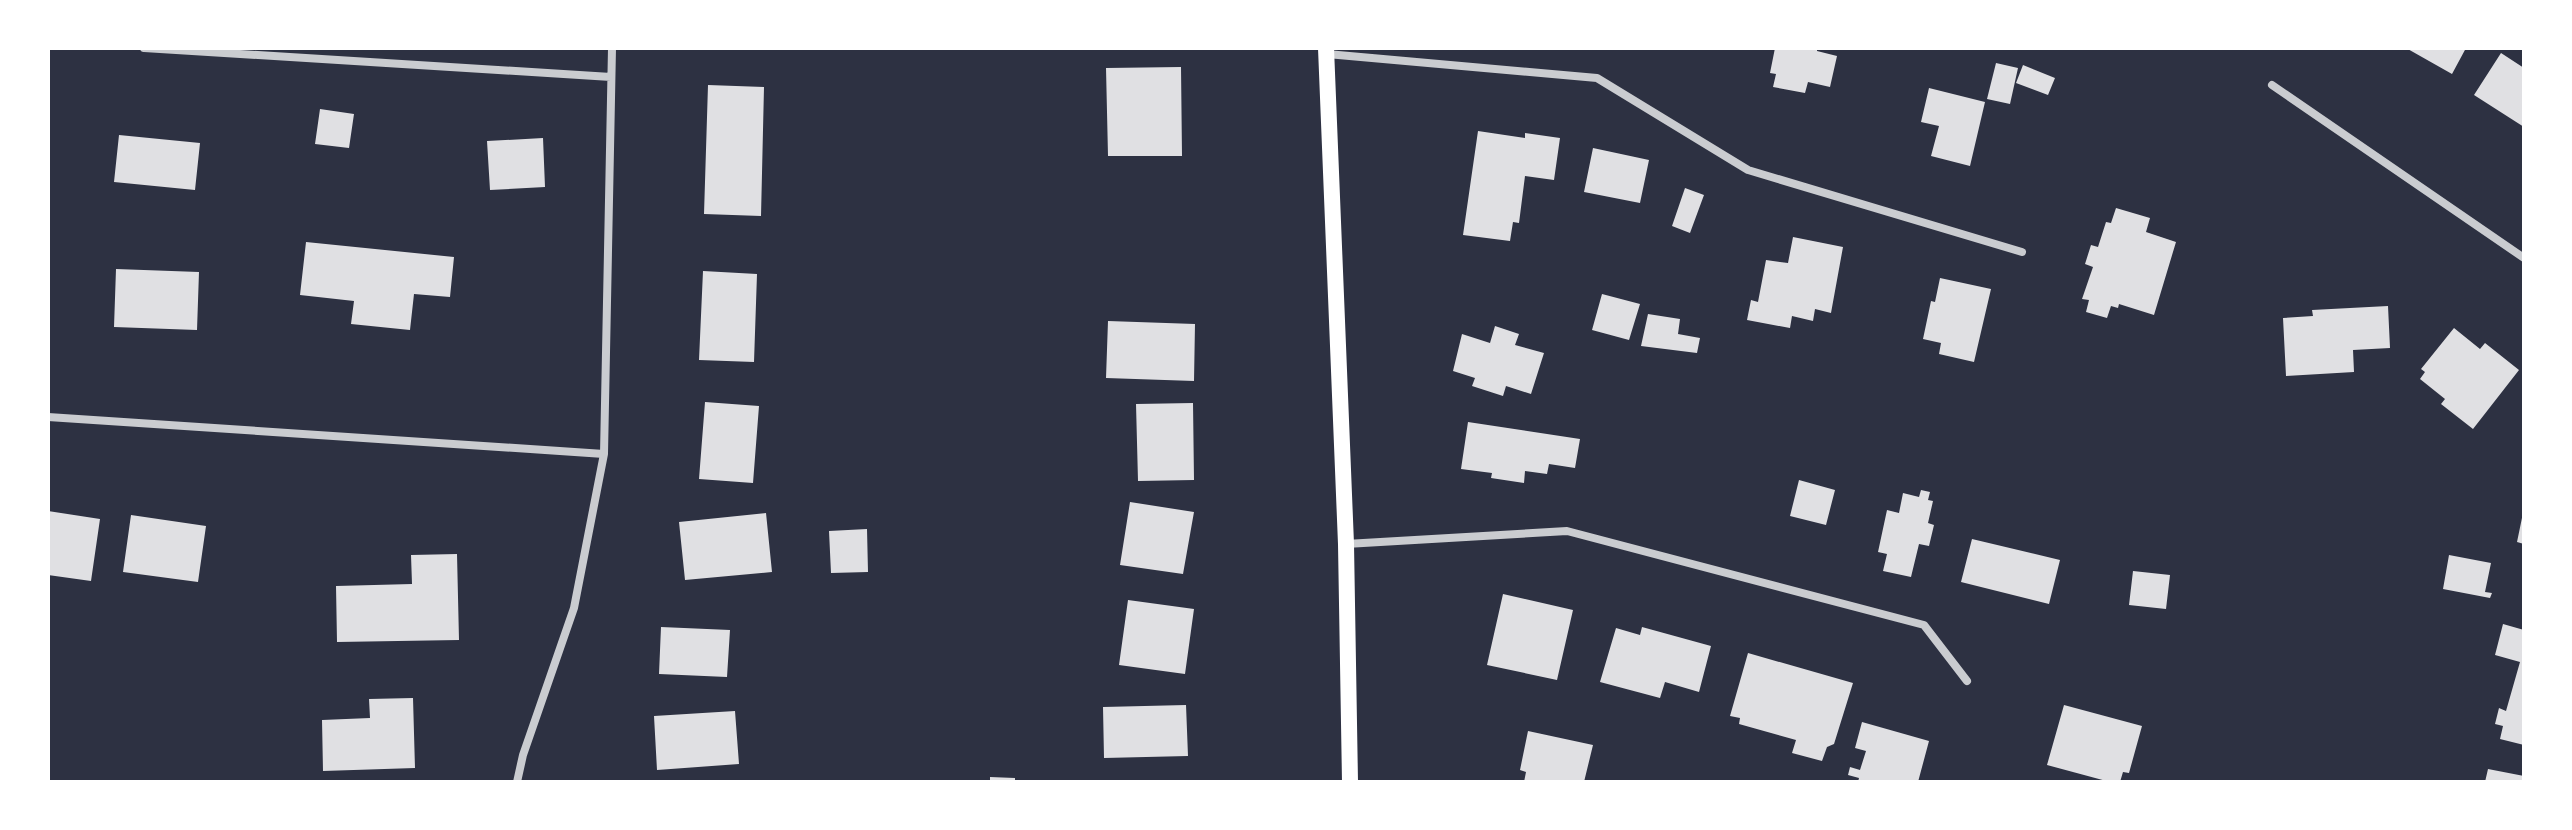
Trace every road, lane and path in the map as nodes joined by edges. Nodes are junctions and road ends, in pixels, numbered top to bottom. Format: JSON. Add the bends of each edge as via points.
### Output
{"nodes":[{"id":1,"x":144,"y":48,"type":"edge"},
{"id":2,"x":612,"y":48,"type":"edge"},
{"id":3,"x":1326,"y":51,"type":"edge"},
{"id":4,"x":611,"y":77,"type":"junction"},
{"id":5,"x":2272,"y":85,"type":"dead end"},
{"id":6,"x":2022,"y":252,"type":"dead end"},
{"id":7,"x":2524,"y":258,"type":"edge"},
{"id":8,"x":48,"y":417,"type":"edge"},
{"id":9,"x":604,"y":454,"type":"junction"},
{"id":10,"x":1346,"y":544,"type":"junction"},
{"id":11,"x":1967,"y":681,"type":"dead end"},
{"id":12,"x":517,"y":782,"type":"edge"},
{"id":13,"x":1350,"y":782,"type":"edge"}],
"edges":[{"from":1,"to":4,"type":"street"},
{"from":2,"to":4,"type":"street"},
{"from":3,"to":6,"type":"street","via":[[1597,78],[1748,170]]},
{"from":3,"to":10,"type":"main road"},
{"from":4,"to":9,"type":"street"},
{"from":5,"to":7,"type":"street"},
{"from":8,"to":9,"type":"street"},
{"from":9,"to":12,"type":"street","via":[[574,608]]},
{"from":10,"to":11,"type":"street","via":[[1567,531],[1924,625]]},
{"from":10,"to":13,"type":"main road"}]}
